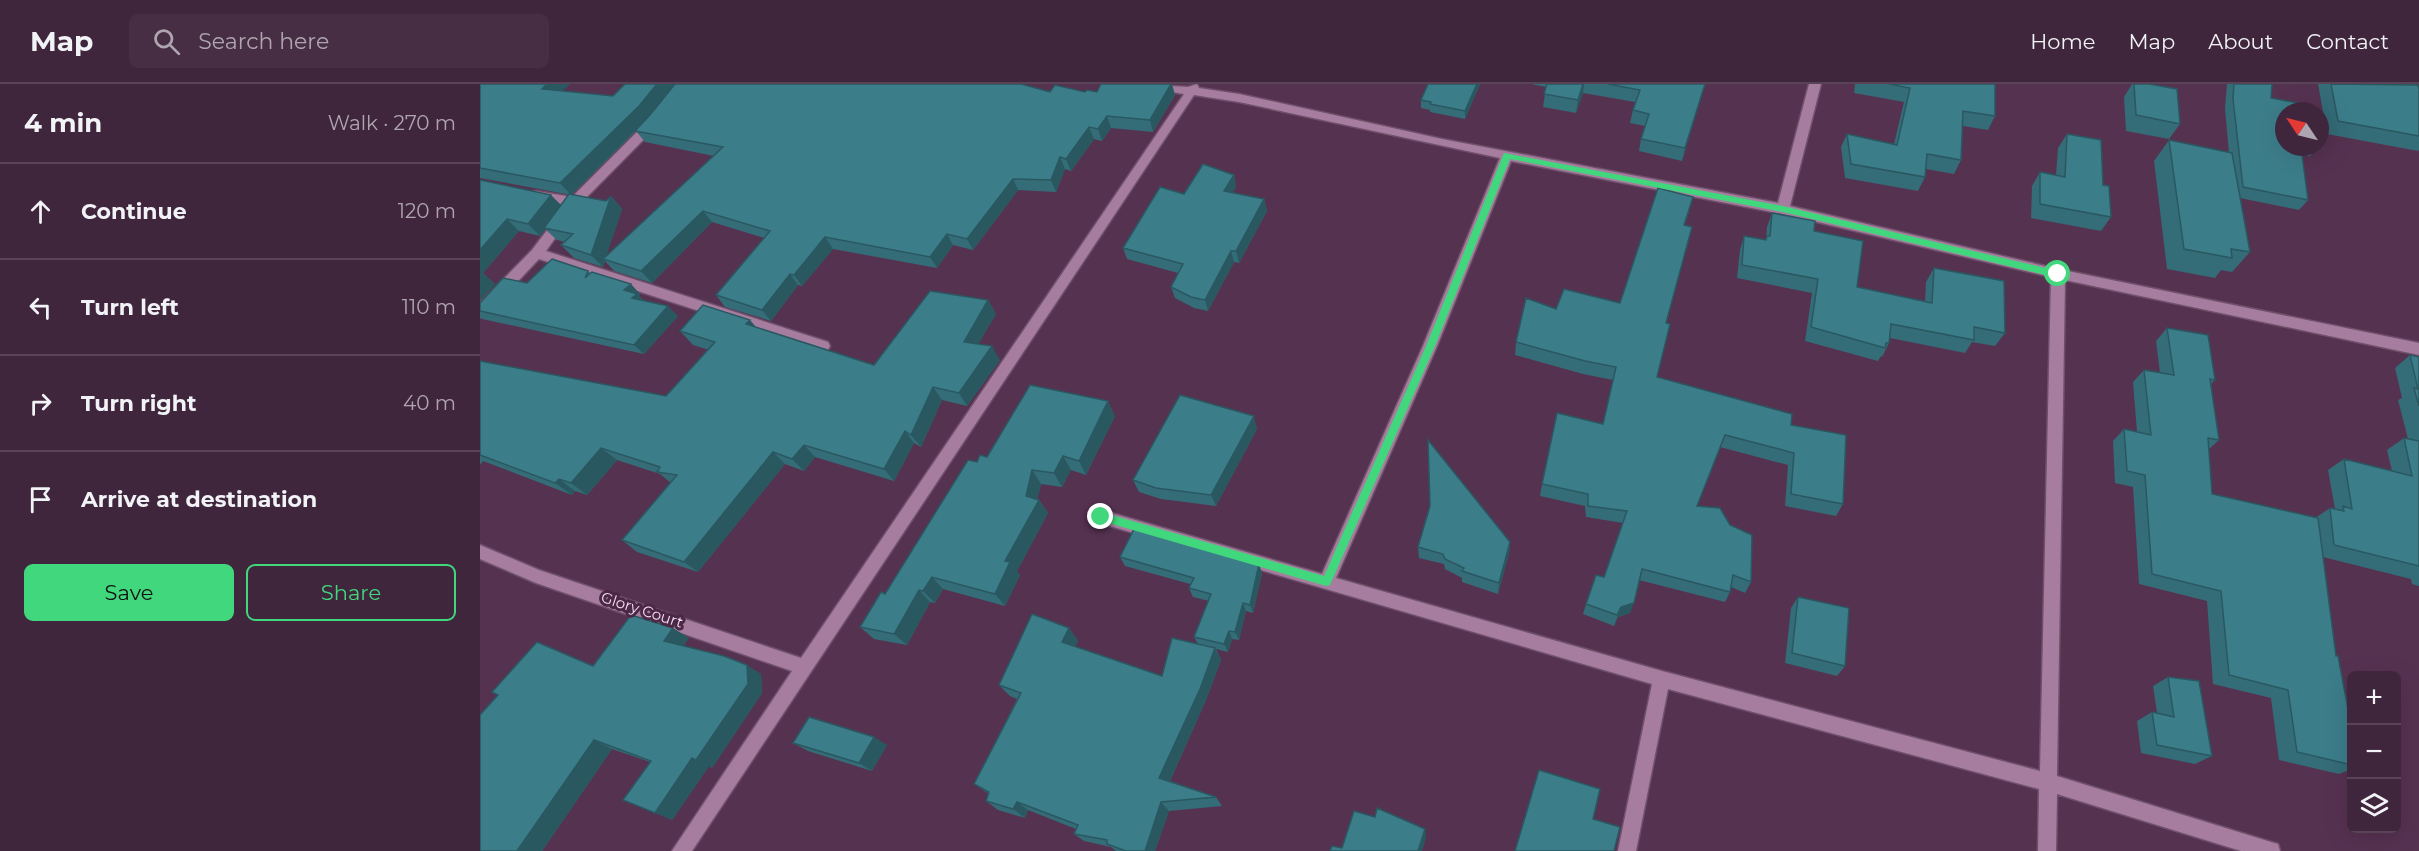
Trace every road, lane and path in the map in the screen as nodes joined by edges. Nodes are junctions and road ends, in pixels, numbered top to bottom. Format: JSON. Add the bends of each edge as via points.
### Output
{"nodes":[{"id":1,"x":1145,"y":84,"type":"edge"},
{"id":2,"x":1815,"y":84,"type":"edge"},
{"id":3,"x":1193,"y":88,"type":"edge"},
{"id":4,"x":660,"y":115,"type":"edge"},
{"id":5,"x":1507,"y":155,"type":"junction"},
{"id":6,"x":522,"y":192,"type":"edge"},
{"id":7,"x":575,"y":202,"type":"junction"},
{"id":8,"x":1783,"y":209,"type":"junction"},
{"id":9,"x":537,"y":253,"type":"junction"},
{"id":10,"x":2058,"y":274,"type":"junction"},
{"id":11,"x":480,"y":312,"type":"edge"},
{"id":12,"x":823,"y":346,"type":"edge"},
{"id":13,"x":2419,"y":349,"type":"edge"},
{"id":14,"x":1101,"y":517,"type":"dead end"},
{"id":15,"x":480,"y":552,"type":"edge"},
{"id":16,"x":1326,"y":582,"type":"junction"},
{"id":17,"x":805,"y":667,"type":"junction"},
{"id":18,"x":1662,"y":679,"type":"junction"},
{"id":19,"x":2050,"y":783,"type":"junction"},
{"id":20,"x":681,"y":851,"type":"edge"},
{"id":21,"x":1627,"y":851,"type":"edge"},
{"id":22,"x":2047,"y":851,"type":"edge"},
{"id":23,"x":2271,"y":851,"type":"edge"}],
"edges":[{"from":1,"to":3,"type":"street"},
{"from":2,"to":8,"type":"street"},
{"from":3,"to":5,"type":"street"},
{"from":3,"to":17,"type":"street"},
{"from":4,"to":7,"type":"street"},
{"from":5,"to":8,"type":"street"},
{"from":5,"to":16,"type":"street","via":[[1430,346]]},
{"from":6,"to":7,"type":"street"},
{"from":7,"to":9,"type":"street"},
{"from":8,"to":10,"type":"street"},
{"from":9,"to":11,"type":"street"},
{"from":9,"to":12,"type":"street"},
{"from":10,"to":13,"type":"street"},
{"from":10,"to":19,"type":"street"},
{"from":14,"to":16,"type":"street"},
{"from":15,"to":17,"type":"street","name":"Glory Court","via":[[536,576]]},
{"from":16,"to":18,"type":"street"},
{"from":17,"to":20,"type":"street"},
{"from":18,"to":19,"type":"street"},
{"from":18,"to":21,"type":"street"},
{"from":19,"to":22,"type":"street"},
{"from":19,"to":23,"type":"street"}]}
